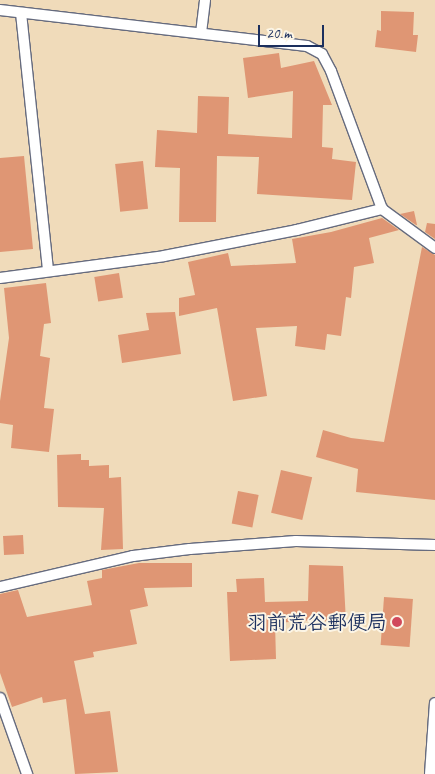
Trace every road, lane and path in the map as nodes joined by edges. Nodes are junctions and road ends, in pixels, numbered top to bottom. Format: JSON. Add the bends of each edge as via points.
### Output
{"nodes":[{"id":1,"x":205,"y":0,"type":"edge"},
{"id":2,"x":0,"y":10,"type":"edge"},
{"id":3,"x":21,"y":13,"type":"junction"},
{"id":4,"x":201,"y":33,"type":"junction"},
{"id":5,"x":382,"y":209,"type":"junction"},
{"id":6,"x":435,"y":248,"type":"edge"},
{"id":7,"x":48,"y":272,"type":"junction"},
{"id":8,"x":0,"y":278,"type":"edge"},
{"id":9,"x":435,"y":544,"type":"edge"},
{"id":10,"x":0,"y":587,"type":"edge"},
{"id":11,"x":0,"y":698,"type":"edge"},
{"id":12,"x":435,"y":703,"type":"edge"},
{"id":13,"x":27,"y":774,"type":"edge"},
{"id":14,"x":430,"y":774,"type":"edge"}],
"edges":[{"from":1,"to":4,"type":"lane"},
{"from":2,"to":3,"type":"lane"},
{"from":3,"to":4,"type":"lane"},
{"from":3,"to":7,"type":"lane"},
{"from":4,"to":5,"type":"lane","via":[[307,46],[322,54]]},
{"from":5,"to":6,"type":"lane"},
{"from":5,"to":7,"type":"lane","via":[[297,230],[164,256]]},
{"from":7,"to":8,"type":"lane"},
{"from":9,"to":10,"type":"lane","via":[[296,541],[190,549],[133,556]]},
{"from":11,"to":13,"type":"lane"},
{"from":12,"to":14,"type":"lane"}]}
